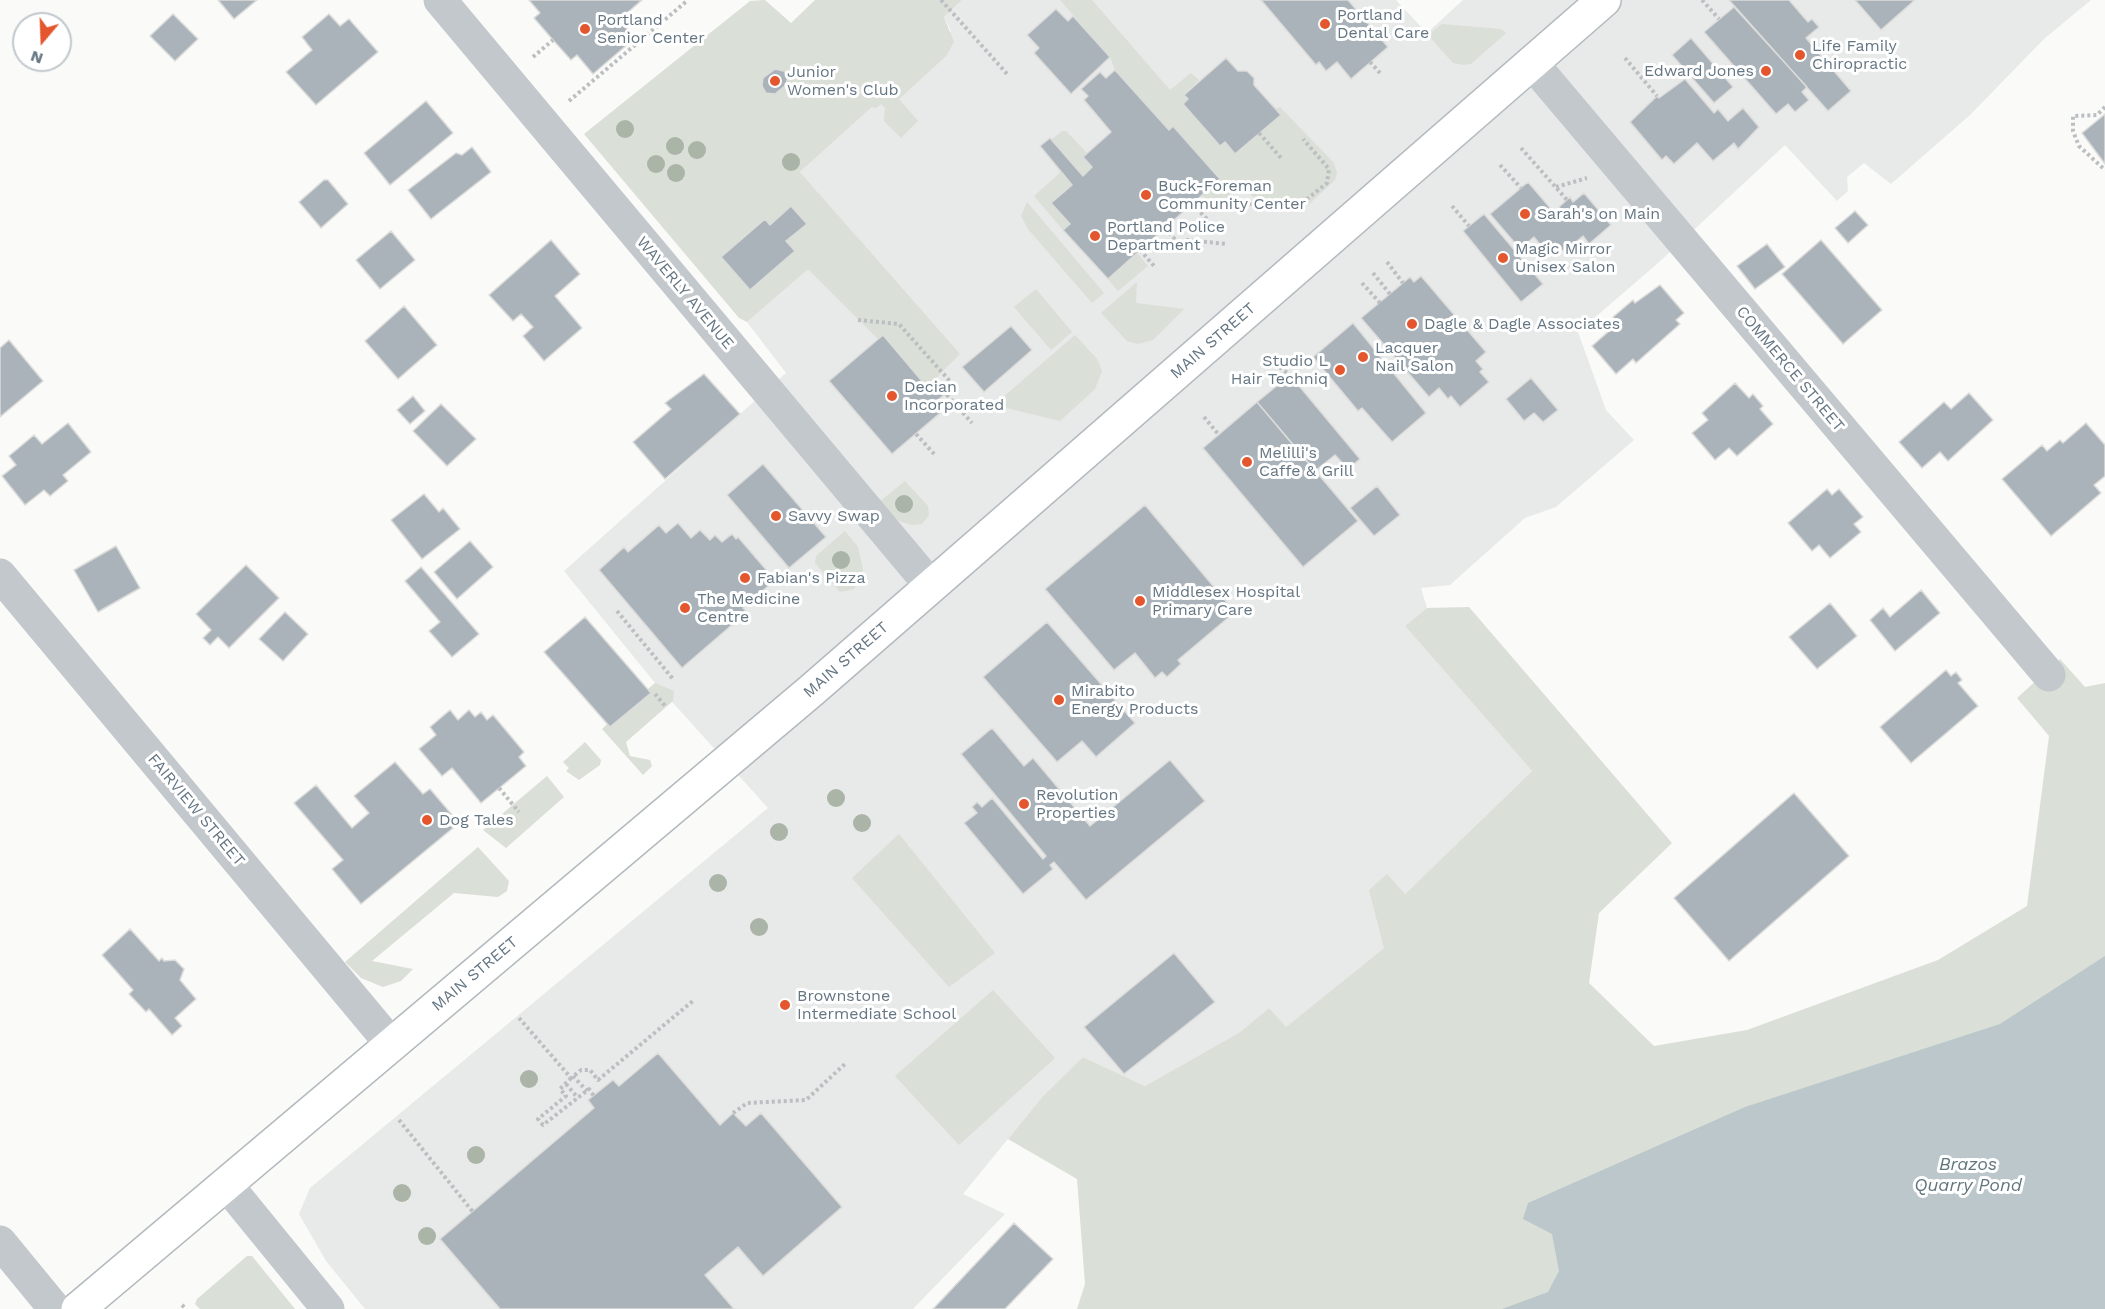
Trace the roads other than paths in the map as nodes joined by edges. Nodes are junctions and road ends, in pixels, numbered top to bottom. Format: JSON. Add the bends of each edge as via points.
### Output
{"nodes":[{"id":1,"x":440,"y":0,"type":"edge"},
{"id":2,"x":1604,"y":0,"type":"edge"},
{"id":3,"x":1532,"y":63,"type":"junction"},
{"id":4,"x":0,"y":575,"type":"edge"},
{"id":5,"x":931,"y":586,"type":"junction"},
{"id":6,"x":2049,"y":675,"type":"dead end"},
{"id":7,"x":392,"y":1044,"type":"junction"},
{"id":8,"x":226,"y":1184,"type":"junction"},
{"id":9,"x":0,"y":1242,"type":"edge"},
{"id":10,"x":55,"y":1309,"type":"edge"},
{"id":11,"x":78,"y":1309,"type":"edge"},
{"id":12,"x":328,"y":1309,"type":"edge"}],
"edges":[{"from":1,"to":5,"type":"street","name":"WAVERLY AVENUE"},
{"from":2,"to":3,"type":"main road","name":"MAIN STREET"},
{"from":3,"to":5,"type":"main road","name":"MAIN STREET"},
{"from":3,"to":6,"type":"street","name":"COMMERCE STREET"},
{"from":4,"to":7,"type":"street","name":"FAIRVIEW STREET"},
{"from":5,"to":7,"type":"main road","name":"MAIN STREET"},
{"from":7,"to":8,"type":"main road","name":"MAIN STREET"},
{"from":8,"to":11,"type":"main road","name":"MAIN STREET"},
{"from":8,"to":12,"type":"street"},
{"from":9,"to":10,"type":"street"}]}
